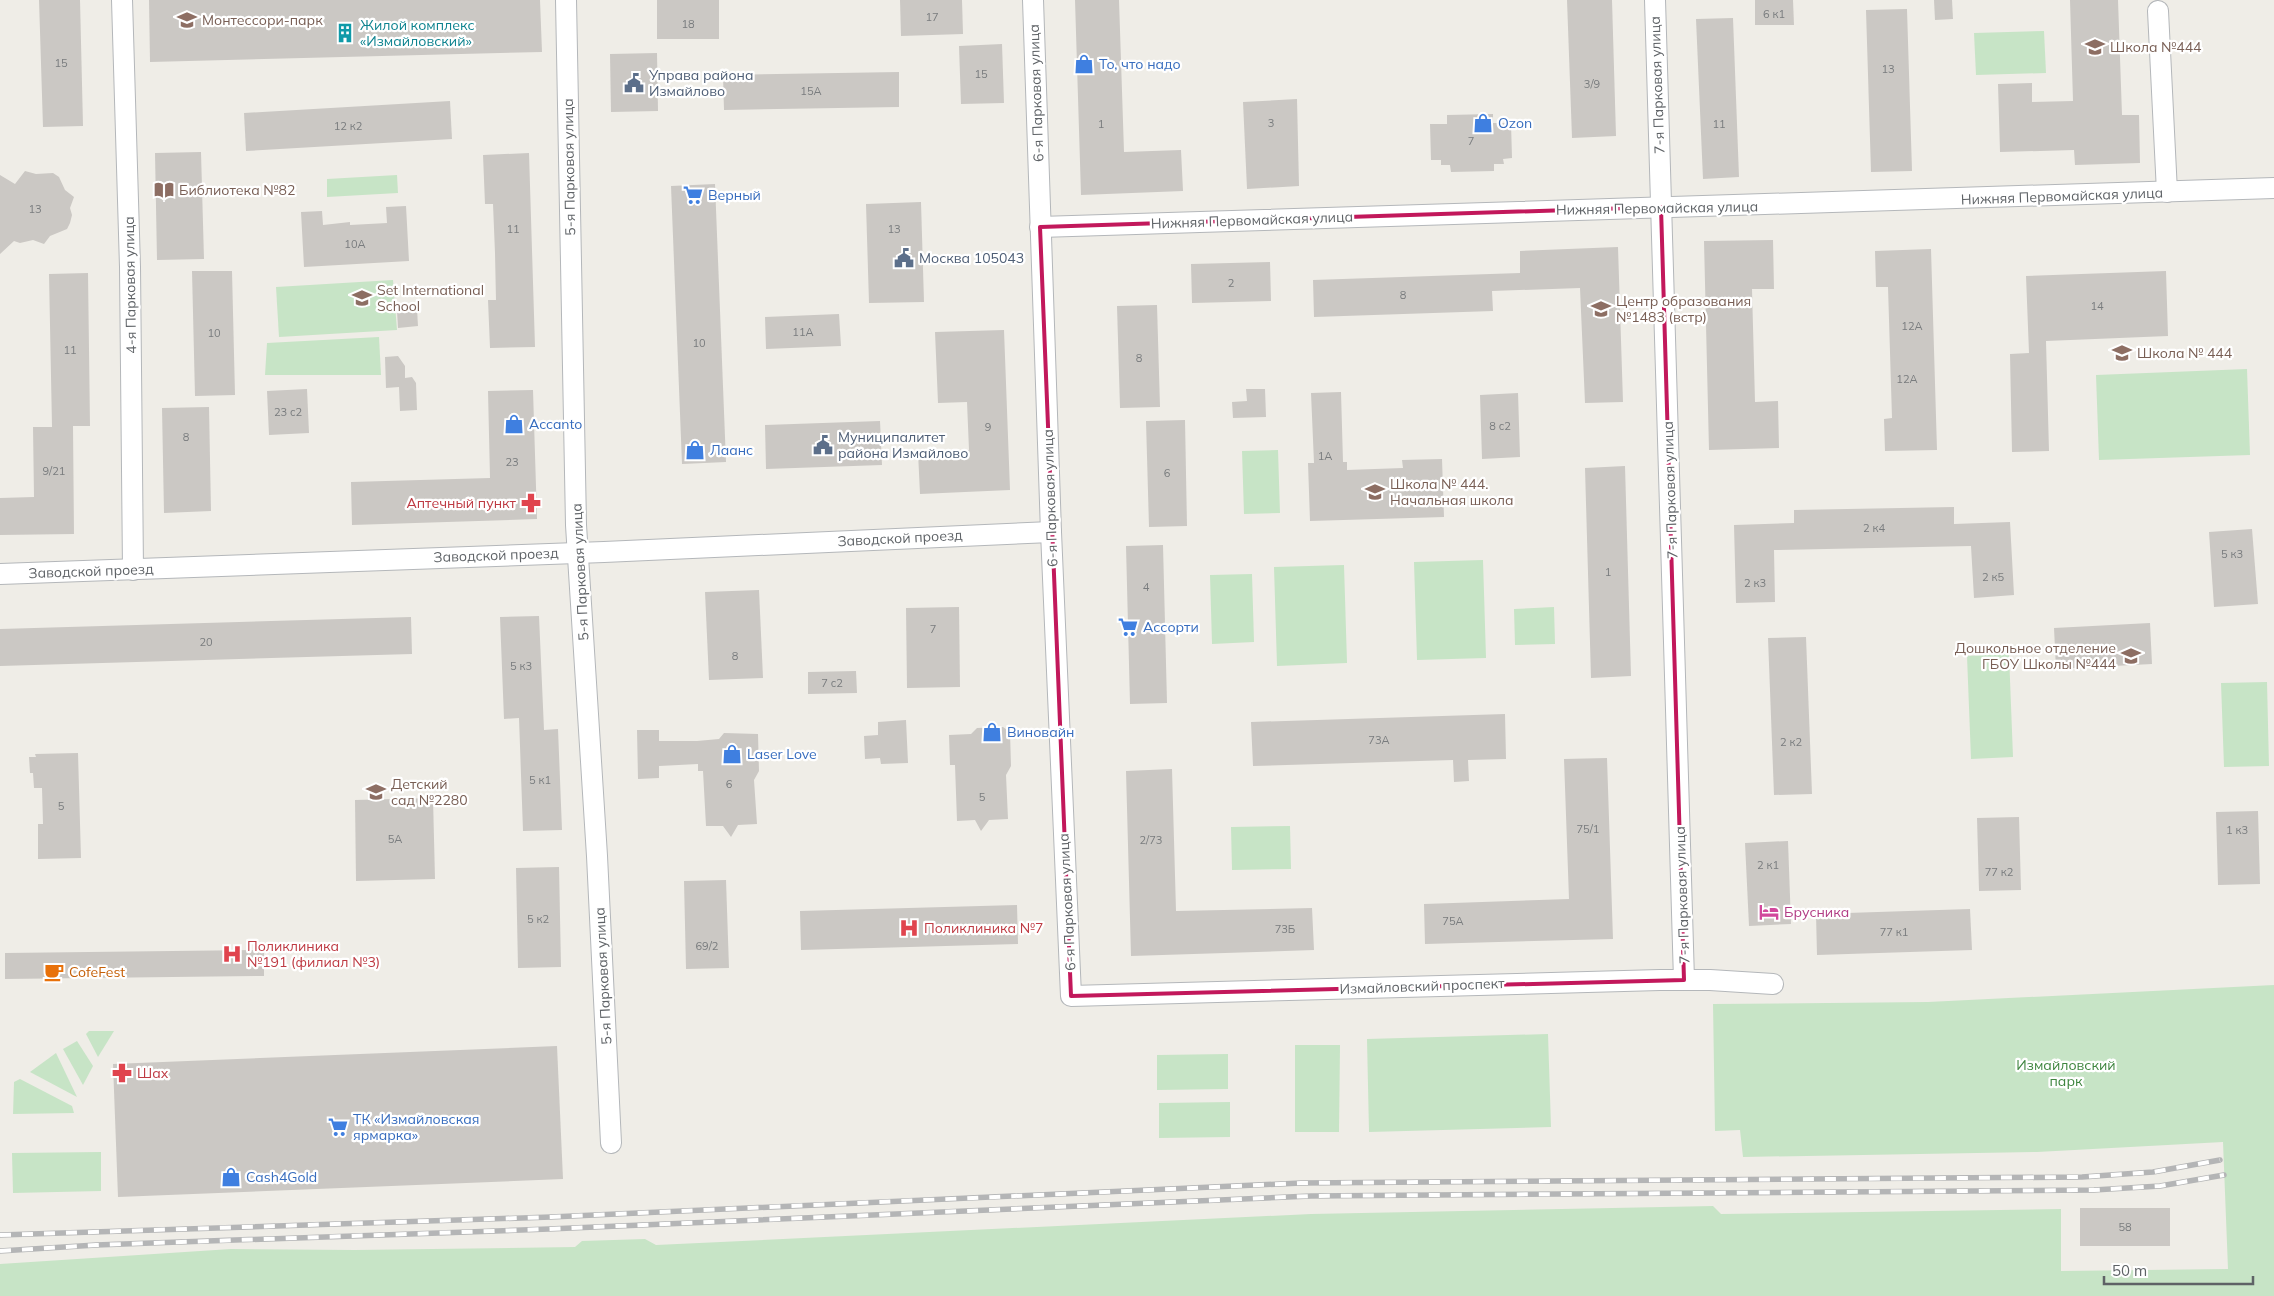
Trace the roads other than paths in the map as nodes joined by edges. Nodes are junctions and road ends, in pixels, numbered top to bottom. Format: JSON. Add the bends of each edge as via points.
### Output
{"nodes":[{"id":1,"x":122,"y":0,"type":"edge"},
{"id":2,"x":566,"y":0,"type":"edge"},
{"id":3,"x":1033,"y":0,"type":"edge"},
{"id":4,"x":1655,"y":0,"type":"edge"},
{"id":5,"x":2158,"y":11,"type":"dead end"},
{"id":6,"x":2274,"y":188,"type":"edge"},
{"id":7,"x":2167,"y":192,"type":"junction"},
{"id":8,"x":1661,"y":207,"type":"junction"},
{"id":9,"x":1040,"y":227,"type":"junction"},
{"id":10,"x":1051,"y":532,"type":"junction"},
{"id":11,"x":578,"y":552,"type":"junction"},
{"id":12,"x":133,"y":570,"type":"junction"},
{"id":13,"x":0,"y":574,"type":"edge"},
{"id":14,"x":1684,"y":980,"type":"junction"},
{"id":15,"x":1773,"y":984,"type":"dead end"},
{"id":16,"x":1072,"y":996,"type":"joint"},
{"id":17,"x":611,"y":1143,"type":"dead end"}],
"edges":[{"from":1,"to":12,"type":"street","name":"4-я Парковая улица","via":[[130,257]]},
{"from":2,"to":11,"type":"street","name":"5-я Парковая улица"},
{"from":3,"to":9,"type":"street","name":"6-я Парковая улица"},
{"from":4,"to":8,"type":"street","name":"7-я Парковая улица"},
{"from":5,"to":7,"type":"street"},
{"from":6,"to":7,"type":"street","name":"Нижняя Первомайская улица"},
{"from":7,"to":8,"type":"street","name":"Нижняя Первомайская улица"},
{"from":8,"to":9,"type":"street","name":"Нижняя Первомайская улица"},
{"from":8,"to":14,"type":"street","name":"7-я Парковая улица"},
{"from":9,"to":10,"type":"street","name":"6-я Парковая улица"},
{"from":10,"to":11,"type":"street","name":"Заводской проезд"},
{"from":10,"to":16,"type":"street","name":"6-я Парковая улица"},
{"from":11,"to":12,"type":"street","name":"Заводской проезд"},
{"from":11,"to":17,"type":"street","name":"5-я Парковая улица"},
{"from":12,"to":13,"type":"street","name":"Заводской проезд"},
{"from":14,"to":15,"type":"street","name":"Измайловский проспект"},
{"from":14,"to":16,"type":"street","name":"Измайловский проспект"}]}
